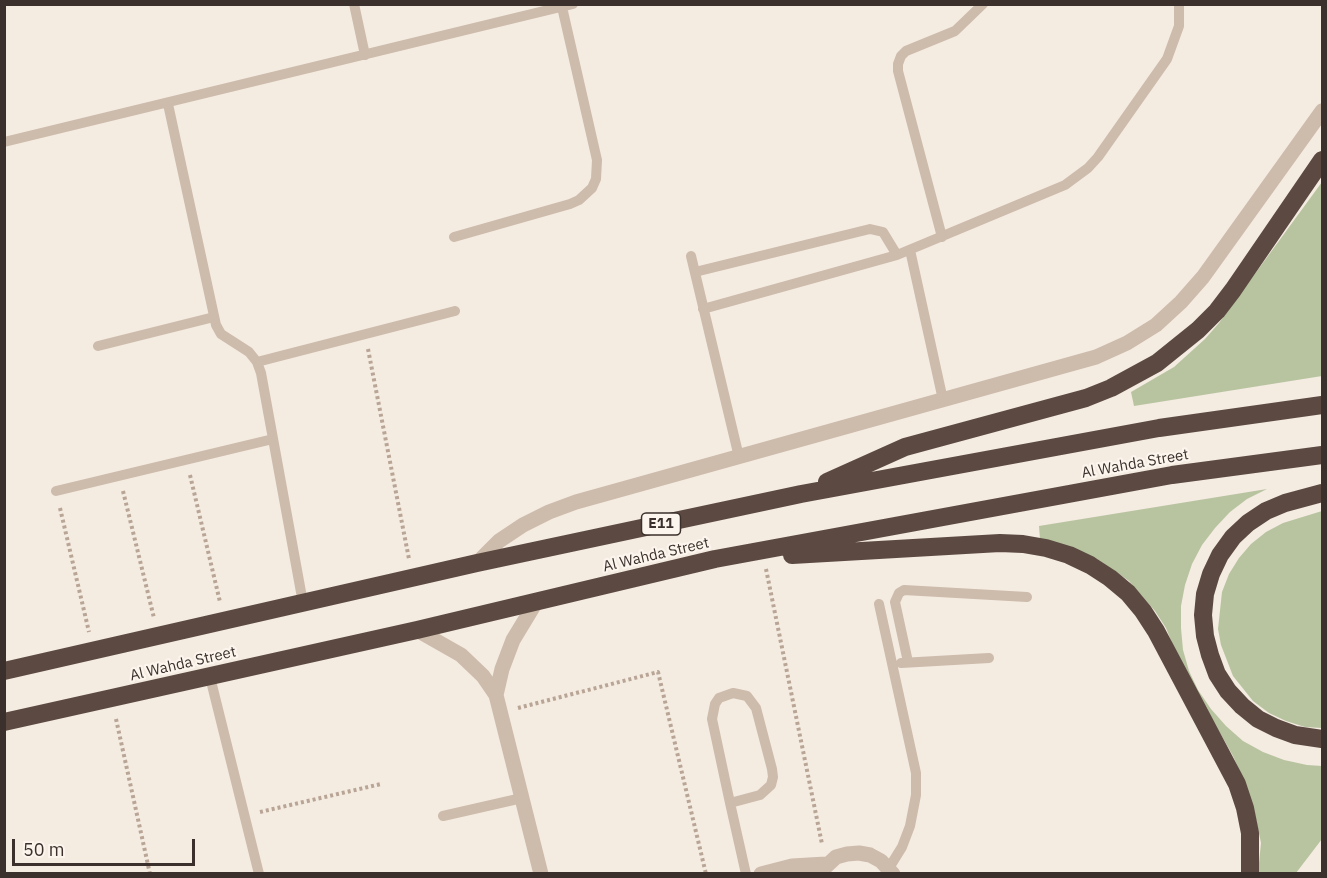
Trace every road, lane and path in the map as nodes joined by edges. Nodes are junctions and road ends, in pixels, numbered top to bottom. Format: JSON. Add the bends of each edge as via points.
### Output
{"nodes":[{"id":1,"x":354,"y":4,"type":"edge"},
{"id":2,"x":983,"y":4,"type":"edge"},
{"id":3,"x":1179,"y":4,"type":"edge"},
{"id":4,"x":567,"y":6,"type":"edge"},
{"id":5,"x":365,"y":55,"type":"junction"},
{"id":6,"x":168,"y":104,"type":"junction"},
{"id":7,"x":1323,"y":111,"type":"edge"},
{"id":8,"x":4,"y":142,"type":"edge"},
{"id":9,"x":1323,"y":160,"type":"edge"},
{"id":10,"x":454,"y":237,"type":"dead end"},
{"id":11,"x":942,"y":237,"type":"junction"},
{"id":12,"x":910,"y":250,"type":"junction"},
{"id":13,"x":897,"y":255,"type":"junction"},
{"id":14,"x":691,"y":256,"type":"dead end"},
{"id":15,"x":695,"y":272,"type":"junction"},
{"id":16,"x":704,"y":309,"type":"junction"},
{"id":17,"x":455,"y":311,"type":"dead end"},
{"id":18,"x":214,"y":317,"type":"junction"},
{"id":19,"x":365,"y":333,"type":"junction"},
{"id":20,"x":98,"y":346,"type":"dead end"},
{"id":21,"x":257,"y":362,"type":"junction"},
{"id":22,"x":943,"y":400,"type":"junction"},
{"id":23,"x":1323,"y":405,"type":"edge"},
{"id":24,"x":273,"y":439,"type":"junction"},
{"id":25,"x":1323,"y":455,"type":"edge"},
{"id":26,"x":739,"y":457,"type":"junction"},
{"id":27,"x":187,"y":460,"type":"junction"},
{"id":28,"x":119,"y":476,"type":"junction"},
{"id":29,"x":57,"y":491,"type":"joint"},
{"id":30,"x":1323,"y":493,"type":"edge"},
{"id":31,"x":801,"y":494,"type":"junction"},
{"id":32,"x":764,"y":556,"type":"junction"},
{"id":33,"x":715,"y":559,"type":"junction"},
{"id":34,"x":477,"y":563,"type":"junction"},
{"id":35,"x":412,"y":578,"type":"junction"},
{"id":36,"x":1027,"y":597,"type":"dead end"},
{"id":37,"x":536,"y":602,"type":"junction"},
{"id":38,"x":303,"y":603,"type":"junction"},
{"id":39,"x":879,"y":604,"type":"dead end"},
{"id":40,"x":225,"y":621,"type":"junction"},
{"id":41,"x":417,"y":630,"type":"junction"},
{"id":42,"x":158,"y":636,"type":"junction"},
{"id":43,"x":93,"y":651,"type":"junction"},
{"id":44,"x":989,"y":658,"type":"dead end"},
{"id":45,"x":892,"y":663,"type":"junction"},
{"id":46,"x":908,"y":663,"type":"junction"},
{"id":47,"x":4,"y":671,"type":"edge"},
{"id":48,"x":210,"y":676,"type":"junction"},
{"id":49,"x":496,"y":695,"type":"junction"},
{"id":50,"x":111,"y":699,"type":"junction"},
{"id":51,"x":500,"y":712,"type":"junction"},
{"id":52,"x":4,"y":722,"type":"edge"},
{"id":53,"x":1323,"y":739,"type":"edge"},
{"id":54,"x":381,"y":784,"type":"dead end"},
{"id":55,"x":522,"y":798,"type":"junction"},
{"id":56,"x":730,"y":803,"type":"junction"},
{"id":57,"x":244,"y":815,"type":"junction"},
{"id":58,"x":443,"y":816,"type":"dead end"},
{"id":59,"x":822,"y":869,"type":"edge"},
{"id":60,"x":891,"y":871,"type":"edge"},
{"id":61,"x":150,"y":873,"type":"edge"},
{"id":62,"x":259,"y":873,"type":"edge"},
{"id":63,"x":541,"y":873,"type":"edge"},
{"id":64,"x":706,"y":873,"type":"edge"},
{"id":65,"x":746,"y":873,"type":"edge"},
{"id":66,"x":761,"y":873,"type":"edge"},
{"id":67,"x":1250,"y":873,"type":"edge"}],
"edges":[{"from":1,"to":5,"type":"lane"},
{"from":2,"to":11,"type":"lane","via":[[956,31],[906,51],[898,64]]},
{"from":3,"to":11,"type":"lane","via":[[1179,27],[1167,59],[1088,168],[1065,185]]},
{"from":4,"to":5,"type":"lane"},
{"from":4,"to":10,"type":"lane","via":[[597,160],[592,188],[570,204]]},
{"from":5,"to":6,"type":"lane"},
{"from":6,"to":8,"type":"lane"},
{"from":6,"to":18,"type":"lane"},
{"from":7,"to":22,"type":"street","via":[[1203,277],[1156,325],[1096,357]]},
{"from":9,"to":31,"type":"highway","via":[[1216,311],[1157,363],[1086,398],[905,447]]},
{"from":11,"to":12,"type":"lane"},
{"from":12,"to":13,"type":"lane"},
{"from":12,"to":22,"type":"lane"},
{"from":13,"to":15,"type":"lane","via":[[883,232],[870,229]]},
{"from":13,"to":16,"type":"lane"},
{"from":14,"to":15,"type":"lane"},
{"from":15,"to":16,"type":"lane"},
{"from":16,"to":26,"type":"lane"},
{"from":17,"to":19,"type":"lane"},
{"from":18,"to":20,"type":"lane"},
{"from":18,"to":21,"type":"lane","via":[[221,334]]},
{"from":19,"to":21,"type":"lane"},
{"from":19,"to":35,"type":"path"},
{"from":21,"to":24,"type":"lane"},
{"from":22,"to":26,"type":"street"},
{"from":23,"to":31,"type":"highway","name":"Al Wahda Street","number":"E11","via":[[1159,428]]},
{"from":24,"to":27,"type":"lane"},
{"from":24,"to":38,"type":"lane"},
{"from":25,"to":33,"type":"highway","name":"Al Wahda Street","via":[[1172,475]]},
{"from":26,"to":34,"type":"street","via":[[549,512],[499,541]]},
{"from":27,"to":28,"type":"lane"},
{"from":27,"to":40,"type":"path"},
{"from":28,"to":29,"type":"lane"},
{"from":28,"to":42,"type":"path"},
{"from":29,"to":43,"type":"path"},
{"from":30,"to":53,"type":"highway","via":[[1266,511],[1233,537],[1211,574],[1203,615],[1207,645],[1217,674],[1242,706],[1275,728]]},
{"from":31,"to":34,"type":"highway","name":"Al Wahda Street","number":"E11"},
{"from":32,"to":33,"type":"highway"},
{"from":32,"to":59,"type":"path"},
{"from":32,"to":67,"type":"highway","via":[[1023,544],[1069,555],[1110,578],[1136,602],[1156,631],[1237,784],[1250,833]]},
{"from":33,"to":37,"type":"highway","name":"Al Wahda Street"},
{"from":34,"to":35,"type":"highway","name":"Al Wahda Street","number":"E11"},
{"from":35,"to":38,"type":"highway","name":"Al Wahda Street","number":"E11"},
{"from":36,"to":46,"type":"lane","via":[[904,590],[895,602]]},
{"from":37,"to":41,"type":"highway","name":"Al Wahda Street"},
{"from":37,"to":49,"type":"street","via":[[513,640]]},
{"from":38,"to":40,"type":"highway","name":"Al Wahda Street","number":"E11"},
{"from":39,"to":45,"type":"lane"},
{"from":40,"to":42,"type":"highway","name":"Al Wahda Street","number":"E11"},
{"from":41,"to":48,"type":"highway","name":"Al Wahda Street"},
{"from":41,"to":49,"type":"street","via":[[467,660]]},
{"from":42,"to":43,"type":"highway","name":"Al Wahda Street","number":"E11"},
{"from":43,"to":47,"type":"highway","name":"Al Wahda Street","number":"E11"},
{"from":44,"to":46,"type":"lane"},
{"from":45,"to":46,"type":"lane"},
{"from":45,"to":60,"type":"lane","via":[[916,773],[916,795],[910,826]]},
{"from":48,"to":50,"type":"highway","name":"Al Wahda Street"},
{"from":48,"to":57,"type":"lane"},
{"from":49,"to":51,"type":"street"},
{"from":50,"to":52,"type":"highway","name":"Al Wahda Street"},
{"from":50,"to":61,"type":"path"},
{"from":51,"to":55,"type":"street"},
{"from":51,"to":64,"type":"path","via":[[658,672]]},
{"from":54,"to":57,"type":"path"},
{"from":55,"to":58,"type":"lane"},
{"from":55,"to":63,"type":"street"},
{"from":56,"to":56,"type":"lane","via":[[760,795],[771,785],[773,777],[756,708],[747,696],[733,693],[719,698],[712,712]]},
{"from":56,"to":65,"type":"lane"},
{"from":57,"to":62,"type":"lane"},
{"from":59,"to":60,"type":"street","via":[[836,857],[859,853],[870,855]]},
{"from":59,"to":66,"type":"street","via":[[792,866]]}]}
